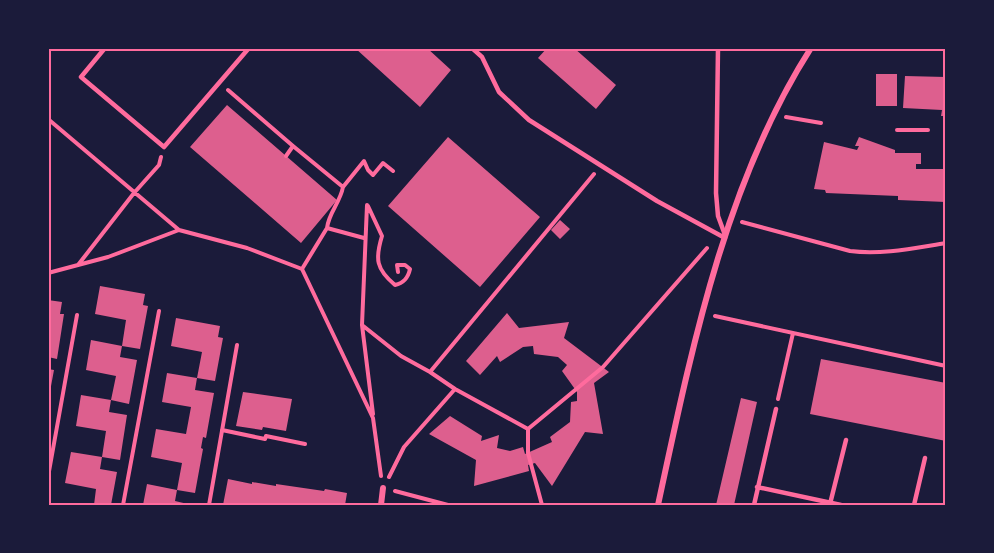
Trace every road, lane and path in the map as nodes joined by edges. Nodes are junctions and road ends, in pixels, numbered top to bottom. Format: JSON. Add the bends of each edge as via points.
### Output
{"nodes":[{"id":1,"x":105,"y":48,"type":"edge"},
{"id":2,"x":249,"y":48,"type":"edge"},
{"id":3,"x":472,"y":48,"type":"edge"},
{"id":4,"x":718,"y":48,"type":"edge"},
{"id":5,"x":810,"y":48,"type":"edge"},
{"id":6,"x":220,"y":82,"type":"junction"},
{"id":7,"x":773,"y":114,"type":"junction"},
{"id":8,"x":48,"y":119,"type":"edge"},
{"id":9,"x":821,"y":123,"type":"dead end"},
{"id":10,"x":897,"y":130,"type":"dead end"},
{"id":11,"x":928,"y":130,"type":"dead end"},
{"id":12,"x":293,"y":146,"type":"junction"},
{"id":13,"x":164,"y":147,"type":"junction"},
{"id":14,"x":286,"y":156,"type":"dead end"},
{"id":15,"x":601,"y":166,"type":"junction"},
{"id":16,"x":393,"y":171,"type":"dead end"},
{"id":17,"x":343,"y":187,"type":"junction"},
{"id":18,"x":134,"y":193,"type":"junction"},
{"id":19,"x":732,"y":218,"type":"junction"},
{"id":20,"x":327,"y":228,"type":"junction"},
{"id":21,"x":179,"y":230,"type":"junction"},
{"id":22,"x":722,"y":236,"type":"junction"},
{"id":23,"x":364,"y":238,"type":"junction"},
{"id":24,"x":946,"y":243,"type":"edge"},
{"id":25,"x":78,"y":265,"type":"junction"},
{"id":26,"x":302,"y":269,"type":"junction"},
{"id":27,"x":398,"y":272,"type":"dead end"},
{"id":28,"x":48,"y":273,"type":"edge"},
{"id":29,"x":159,"y":311,"type":"dead end"},
{"id":30,"x":703,"y":313,"type":"junction"},
{"id":31,"x":77,"y":315,"type":"dead end"},
{"id":32,"x":362,"y":325,"type":"junction"},
{"id":33,"x":793,"y":333,"type":"junction"},
{"id":34,"x":237,"y":345,"type":"dead end"},
{"id":35,"x":946,"y":366,"type":"edge"},
{"id":36,"x":430,"y":372,"type":"junction"},
{"id":37,"x":455,"y":390,"type":"junction"},
{"id":38,"x":776,"y":409,"type":"joint"},
{"id":39,"x":373,"y":418,"type":"junction"},
{"id":40,"x":528,"y":429,"type":"junction"},
{"id":41,"x":222,"y":430,"type":"junction"},
{"id":42,"x":846,"y":440,"type":"dead end"},
{"id":43,"x":305,"y":444,"type":"dead end"},
{"id":44,"x":925,"y":459,"type":"dead end"},
{"id":45,"x":48,"y":477,"type":"edge"},
{"id":46,"x":383,"y":488,"type":"junction"},
{"id":47,"x":757,"y":488,"type":"junction"},
{"id":48,"x":830,"y":504,"type":"edge"},
{"id":49,"x":123,"y":505,"type":"edge"},
{"id":50,"x":209,"y":505,"type":"edge"},
{"id":51,"x":381,"y":505,"type":"edge"},
{"id":52,"x":448,"y":505,"type":"edge"},
{"id":53,"x":542,"y":505,"type":"edge"},
{"id":54,"x":658,"y":505,"type":"edge"},
{"id":55,"x":753,"y":505,"type":"edge"},
{"id":56,"x":841,"y":505,"type":"edge"},
{"id":57,"x":914,"y":505,"type":"edge"}],
"edges":[{"from":1,"to":13,"type":"lane","via":[[81,77]]},
{"from":2,"to":6,"type":"lane"},
{"from":3,"to":15,"type":"lane","via":[[482,57],[499,92],[529,120]]},
{"from":4,"to":22,"type":"lane","via":[[716,193]]},
{"from":5,"to":7,"type":"street"},
{"from":6,"to":12,"type":"path"},
{"from":6,"to":13,"type":"lane"},
{"from":7,"to":9,"type":"path"},
{"from":7,"to":19,"type":"street"},
{"from":8,"to":18,"type":"path"},
{"from":10,"to":11,"type":"path"},
{"from":12,"to":14,"type":"path"},
{"from":12,"to":17,"type":"path"},
{"from":13,"to":18,"type":"path","via":[[159,165]]},
{"from":15,"to":22,"type":"lane"},
{"from":15,"to":36,"type":"path"},
{"from":16,"to":17,"type":"path","via":[[383,163],[373,175],[364,161]]},
{"from":17,"to":20,"type":"path"},
{"from":18,"to":21,"type":"path"},
{"from":18,"to":25,"type":"path"},
{"from":19,"to":22,"type":"street"},
{"from":19,"to":24,"type":"path","via":[[867,253]]},
{"from":20,"to":23,"type":"path"},
{"from":20,"to":26,"type":"path"},
{"from":21,"to":25,"type":"path"},
{"from":21,"to":26,"type":"path","via":[[246,248]]},
{"from":22,"to":30,"type":"street"},
{"from":22,"to":40,"type":"path","via":[[603,367]]},
{"from":23,"to":27,"type":"path","via":[[367,205],[382,236],[376,255],[382,274],[395,285],[408,277],[410,269],[397,265]]},
{"from":23,"to":32,"type":"path"},
{"from":25,"to":28,"type":"path"},
{"from":26,"to":39,"type":"path"},
{"from":29,"to":49,"type":"path"},
{"from":30,"to":33,"type":"path"},
{"from":30,"to":54,"type":"street"},
{"from":31,"to":45,"type":"path"},
{"from":32,"to":36,"type":"path","via":[[401,356]]},
{"from":32,"to":39,"type":"path"},
{"from":33,"to":35,"type":"path"},
{"from":33,"to":38,"type":"path"},
{"from":34,"to":41,"type":"path"},
{"from":36,"to":37,"type":"path"},
{"from":37,"to":40,"type":"path"},
{"from":37,"to":46,"type":"path","via":[[404,447]]},
{"from":38,"to":47,"type":"lane"},
{"from":39,"to":46,"type":"path"},
{"from":40,"to":53,"type":"path","via":[[528,453]]},
{"from":41,"to":43,"type":"path"},
{"from":41,"to":50,"type":"path"},
{"from":42,"to":48,"type":"lane"},
{"from":44,"to":57,"type":"lane"},
{"from":46,"to":51,"type":"street"},
{"from":46,"to":52,"type":"path"},
{"from":47,"to":48,"type":"lane"},
{"from":47,"to":55,"type":"lane"},
{"from":48,"to":56,"type":"lane"}]}
